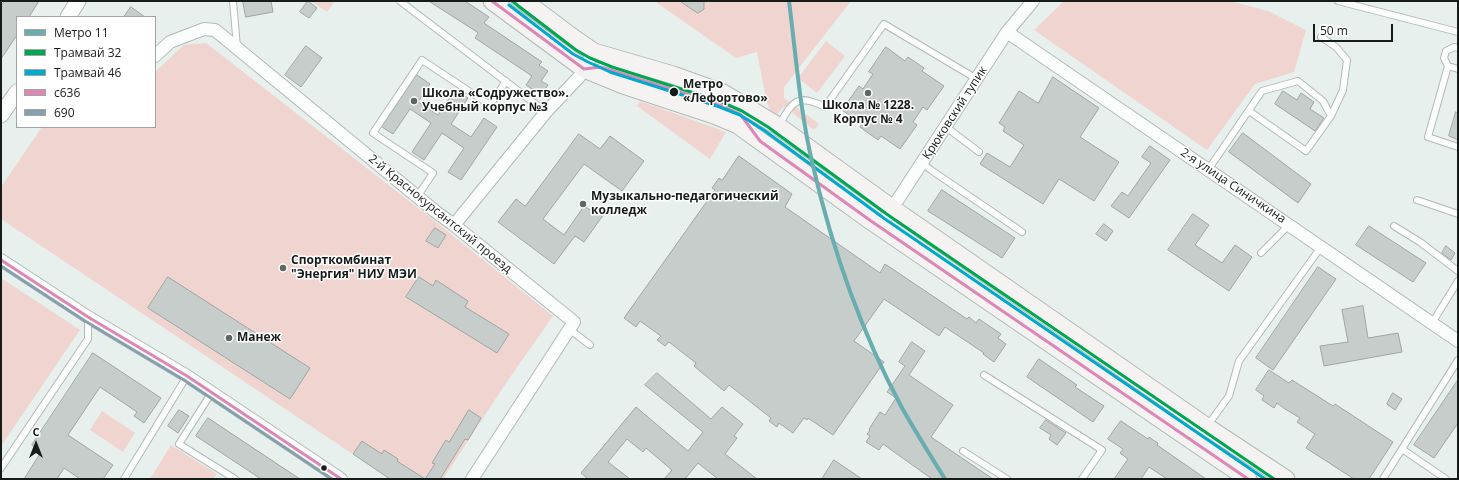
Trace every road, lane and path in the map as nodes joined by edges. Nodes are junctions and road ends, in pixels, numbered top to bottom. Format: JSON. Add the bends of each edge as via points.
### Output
{"nodes":[{"id":1,"x":78,"y":1,"type":"edge"},
{"id":2,"x":233,"y":1,"type":"edge"},
{"id":3,"x":400,"y":1,"type":"edge"},
{"id":4,"x":492,"y":1,"type":"edge"},
{"id":5,"x":524,"y":1,"type":"edge"},
{"id":6,"x":1033,"y":1,"type":"edge"},
{"id":7,"x":1338,"y":1,"type":"edge"},
{"id":8,"x":69,"y":16,"type":"edge"},
{"id":9,"x":1007,"y":32,"type":"junction"},
{"id":10,"x":1458,"y":32,"type":"edge"},
{"id":11,"x":1321,"y":37,"type":"dead end"},
{"id":12,"x":237,"y":47,"type":"junction"},
{"id":13,"x":1458,"y":48,"type":"edge"},
{"id":14,"x":594,"y":52,"type":"junction"},
{"id":15,"x":156,"y":55,"type":"edge"},
{"id":16,"x":1448,"y":66,"type":"junction"},
{"id":17,"x":584,"y":69,"type":"junction"},
{"id":18,"x":1458,"y":69,"type":"edge"},
{"id":19,"x":977,"y":79,"type":"junction"},
{"id":20,"x":506,"y":81,"type":"junction"},
{"id":21,"x":16,"y":93,"type":"edge"},
{"id":22,"x":1249,"y":111,"type":"junction"},
{"id":23,"x":546,"y":112,"type":"junction"},
{"id":24,"x":1,"y":115,"type":"edge"},
{"id":25,"x":1331,"y":116,"type":"junction"},
{"id":26,"x":778,"y":126,"type":"junction"},
{"id":27,"x":946,"y":127,"type":"junction"},
{"id":28,"x":760,"y":141,"type":"junction"},
{"id":29,"x":1458,"y":147,"type":"edge"},
{"id":30,"x":979,"y":152,"type":"dead end"},
{"id":31,"x":922,"y":163,"type":"junction"},
{"id":32,"x":1208,"y":170,"type":"junction"},
{"id":33,"x":417,"y":197,"type":"junction"},
{"id":34,"x":1417,"y":200,"type":"dead end"},
{"id":35,"x":893,"y":209,"type":"junction"},
{"id":36,"x":1458,"y":214,"type":"edge"},
{"id":37,"x":454,"y":225,"type":"junction"},
{"id":38,"x":1289,"y":225,"type":"junction"},
{"id":39,"x":1394,"y":226,"type":"dead end"},
{"id":40,"x":880,"y":227,"type":"junction"},
{"id":41,"x":1022,"y":232,"type":"dead end"},
{"id":42,"x":1321,"y":247,"type":"junction"},
{"id":43,"x":1261,"y":253,"type":"dead end"},
{"id":44,"x":1,"y":260,"type":"edge"},
{"id":45,"x":1458,"y":271,"type":"edge"},
{"id":46,"x":1458,"y":281,"type":"edge"},
{"id":47,"x":88,"y":317,"type":"junction"},
{"id":48,"x":1432,"y":323,"type":"junction"},
{"id":49,"x":569,"y":329,"type":"junction"},
{"id":50,"x":1458,"y":341,"type":"edge"},
{"id":51,"x":590,"y":345,"type":"dead end"},
{"id":52,"x":1458,"y":360,"type":"edge"},
{"id":53,"x":984,"y":375,"type":"dead end"},
{"id":54,"x":187,"y":376,"type":"junction"},
{"id":55,"x":212,"y":392,"type":"junction"},
{"id":56,"x":1206,"y":427,"type":"junction"},
{"id":57,"x":1402,"y":449,"type":"junction"},
{"id":58,"x":963,"y":451,"type":"dead end"},
{"id":59,"x":1,"y":468,"type":"edge"},
{"id":60,"x":333,"y":477,"type":"edge"},
{"id":61,"x":124,"y":479,"type":"edge"},
{"id":62,"x":235,"y":479,"type":"edge"},
{"id":63,"x":472,"y":479,"type":"edge"},
{"id":64,"x":1007,"y":479,"type":"edge"},
{"id":65,"x":1082,"y":479,"type":"edge"},
{"id":66,"x":1248,"y":479,"type":"edge"},
{"id":67,"x":1286,"y":479,"type":"edge"},
{"id":68,"x":1383,"y":479,"type":"edge"},
{"id":69,"x":1446,"y":479,"type":"edge"}],
"edges":[{"from":1,"to":8,"type":"street"},
{"from":2,"to":12,"type":"lane"},
{"from":3,"to":20,"type":"lane"},
{"from":4,"to":17,"type":"main road"},
{"from":5,"to":14,"type":"main road"},
{"from":6,"to":9,"type":"street","name":"Крюковский тупик"},
{"from":7,"to":10,"type":"lane"},
{"from":9,"to":19,"type":"street","name":"Крюковский тупик"},
{"from":9,"to":32,"type":"street","name":"2-я улица Синичкина"},
{"from":11,"to":25,"type":"lane","via":[[1336,46],[1347,60],[1343,90]]},
{"from":12,"to":15,"type":"street","name":"2-й Краснокурсантский проезд","via":[[216,30],[204,29],[170,42]]},
{"from":12,"to":33,"type":"street","name":"2-й Краснокурсантский проезд"},
{"from":13,"to":16,"type":"lane","via":[[1446,51],[1444,58]]},
{"from":14,"to":17,"type":"street"},
{"from":14,"to":26,"type":"main road","via":[[673,75],[723,93]]},
{"from":16,"to":18,"type":"lane"},
{"from":16,"to":29,"type":"lane","via":[[1428,137]]},
{"from":17,"to":23,"type":"street"},
{"from":17,"to":28,"type":"main road","via":[[623,86],[714,115],[738,125]]},
{"from":17,"to":28,"type":"lane","via":[[601,67],[718,104],[740,114]]},
{"from":19,"to":26,"type":"lane","via":[[884,24],[825,107],[814,101],[797,102],[790,106]]},
{"from":19,"to":27,"type":"street","name":"Крюковский тупик"},
{"from":20,"to":23,"type":"lane"},
{"from":20,"to":33,"type":"lane","via":[[490,105],[422,60],[374,133],[433,173]]},
{"from":21,"to":24,"type":"street"},
{"from":22,"to":25,"type":"lane","via":[[1262,91],[1298,81],[1323,101]]},
{"from":22,"to":25,"type":"lane","via":[[1306,151]]},
{"from":22,"to":32,"type":"lane"},
{"from":23,"to":37,"type":"street"},
{"from":26,"to":35,"type":"main road"},
{"from":27,"to":30,"type":"lane"},
{"from":27,"to":31,"type":"street","name":"Крюковский тупик"},
{"from":28,"to":40,"type":"main road"},
{"from":31,"to":35,"type":"street","name":"Крюковский тупик"},
{"from":31,"to":41,"type":"lane"},
{"from":32,"to":38,"type":"street","name":"2-я улица Синичкина"},
{"from":33,"to":37,"type":"street","name":"2-й Краснокурсантский проезд"},
{"from":34,"to":36,"type":"lane"},
{"from":35,"to":40,"type":"street","name":"Крюковский тупик"},
{"from":35,"to":56,"type":"main road"},
{"from":37,"to":49,"type":"street","name":"2-й Краснокурсантский проезд","via":[[574,322]]},
{"from":38,"to":42,"type":"street","name":"2-я улица Синичкина"},
{"from":38,"to":43,"type":"lane"},
{"from":39,"to":45,"type":"lane"},
{"from":40,"to":66,"type":"main road"},
{"from":42,"to":48,"type":"street","name":"2-я улица Синичкина"},
{"from":42,"to":56,"type":"lane","via":[[1239,361],[1229,396]]},
{"from":44,"to":47,"type":"street"},
{"from":46,"to":48,"type":"lane"},
{"from":47,"to":54,"type":"street"},
{"from":47,"to":59,"type":"lane","via":[[88,339]]},
{"from":48,"to":50,"type":"street","name":"2-я улица Синичкина"},
{"from":49,"to":51,"type":"lane"},
{"from":49,"to":63,"type":"street"},
{"from":52,"to":57,"type":"lane"},
{"from":53,"to":65,"type":"lane","via":[[1102,450]]},
{"from":54,"to":55,"type":"street"},
{"from":54,"to":61,"type":"lane"},
{"from":55,"to":60,"type":"street"},
{"from":55,"to":62,"type":"lane","via":[[179,444]]},
{"from":56,"to":67,"type":"main road"},
{"from":57,"to":68,"type":"lane"},
{"from":57,"to":69,"type":"lane"},
{"from":58,"to":64,"type":"lane"}]}
